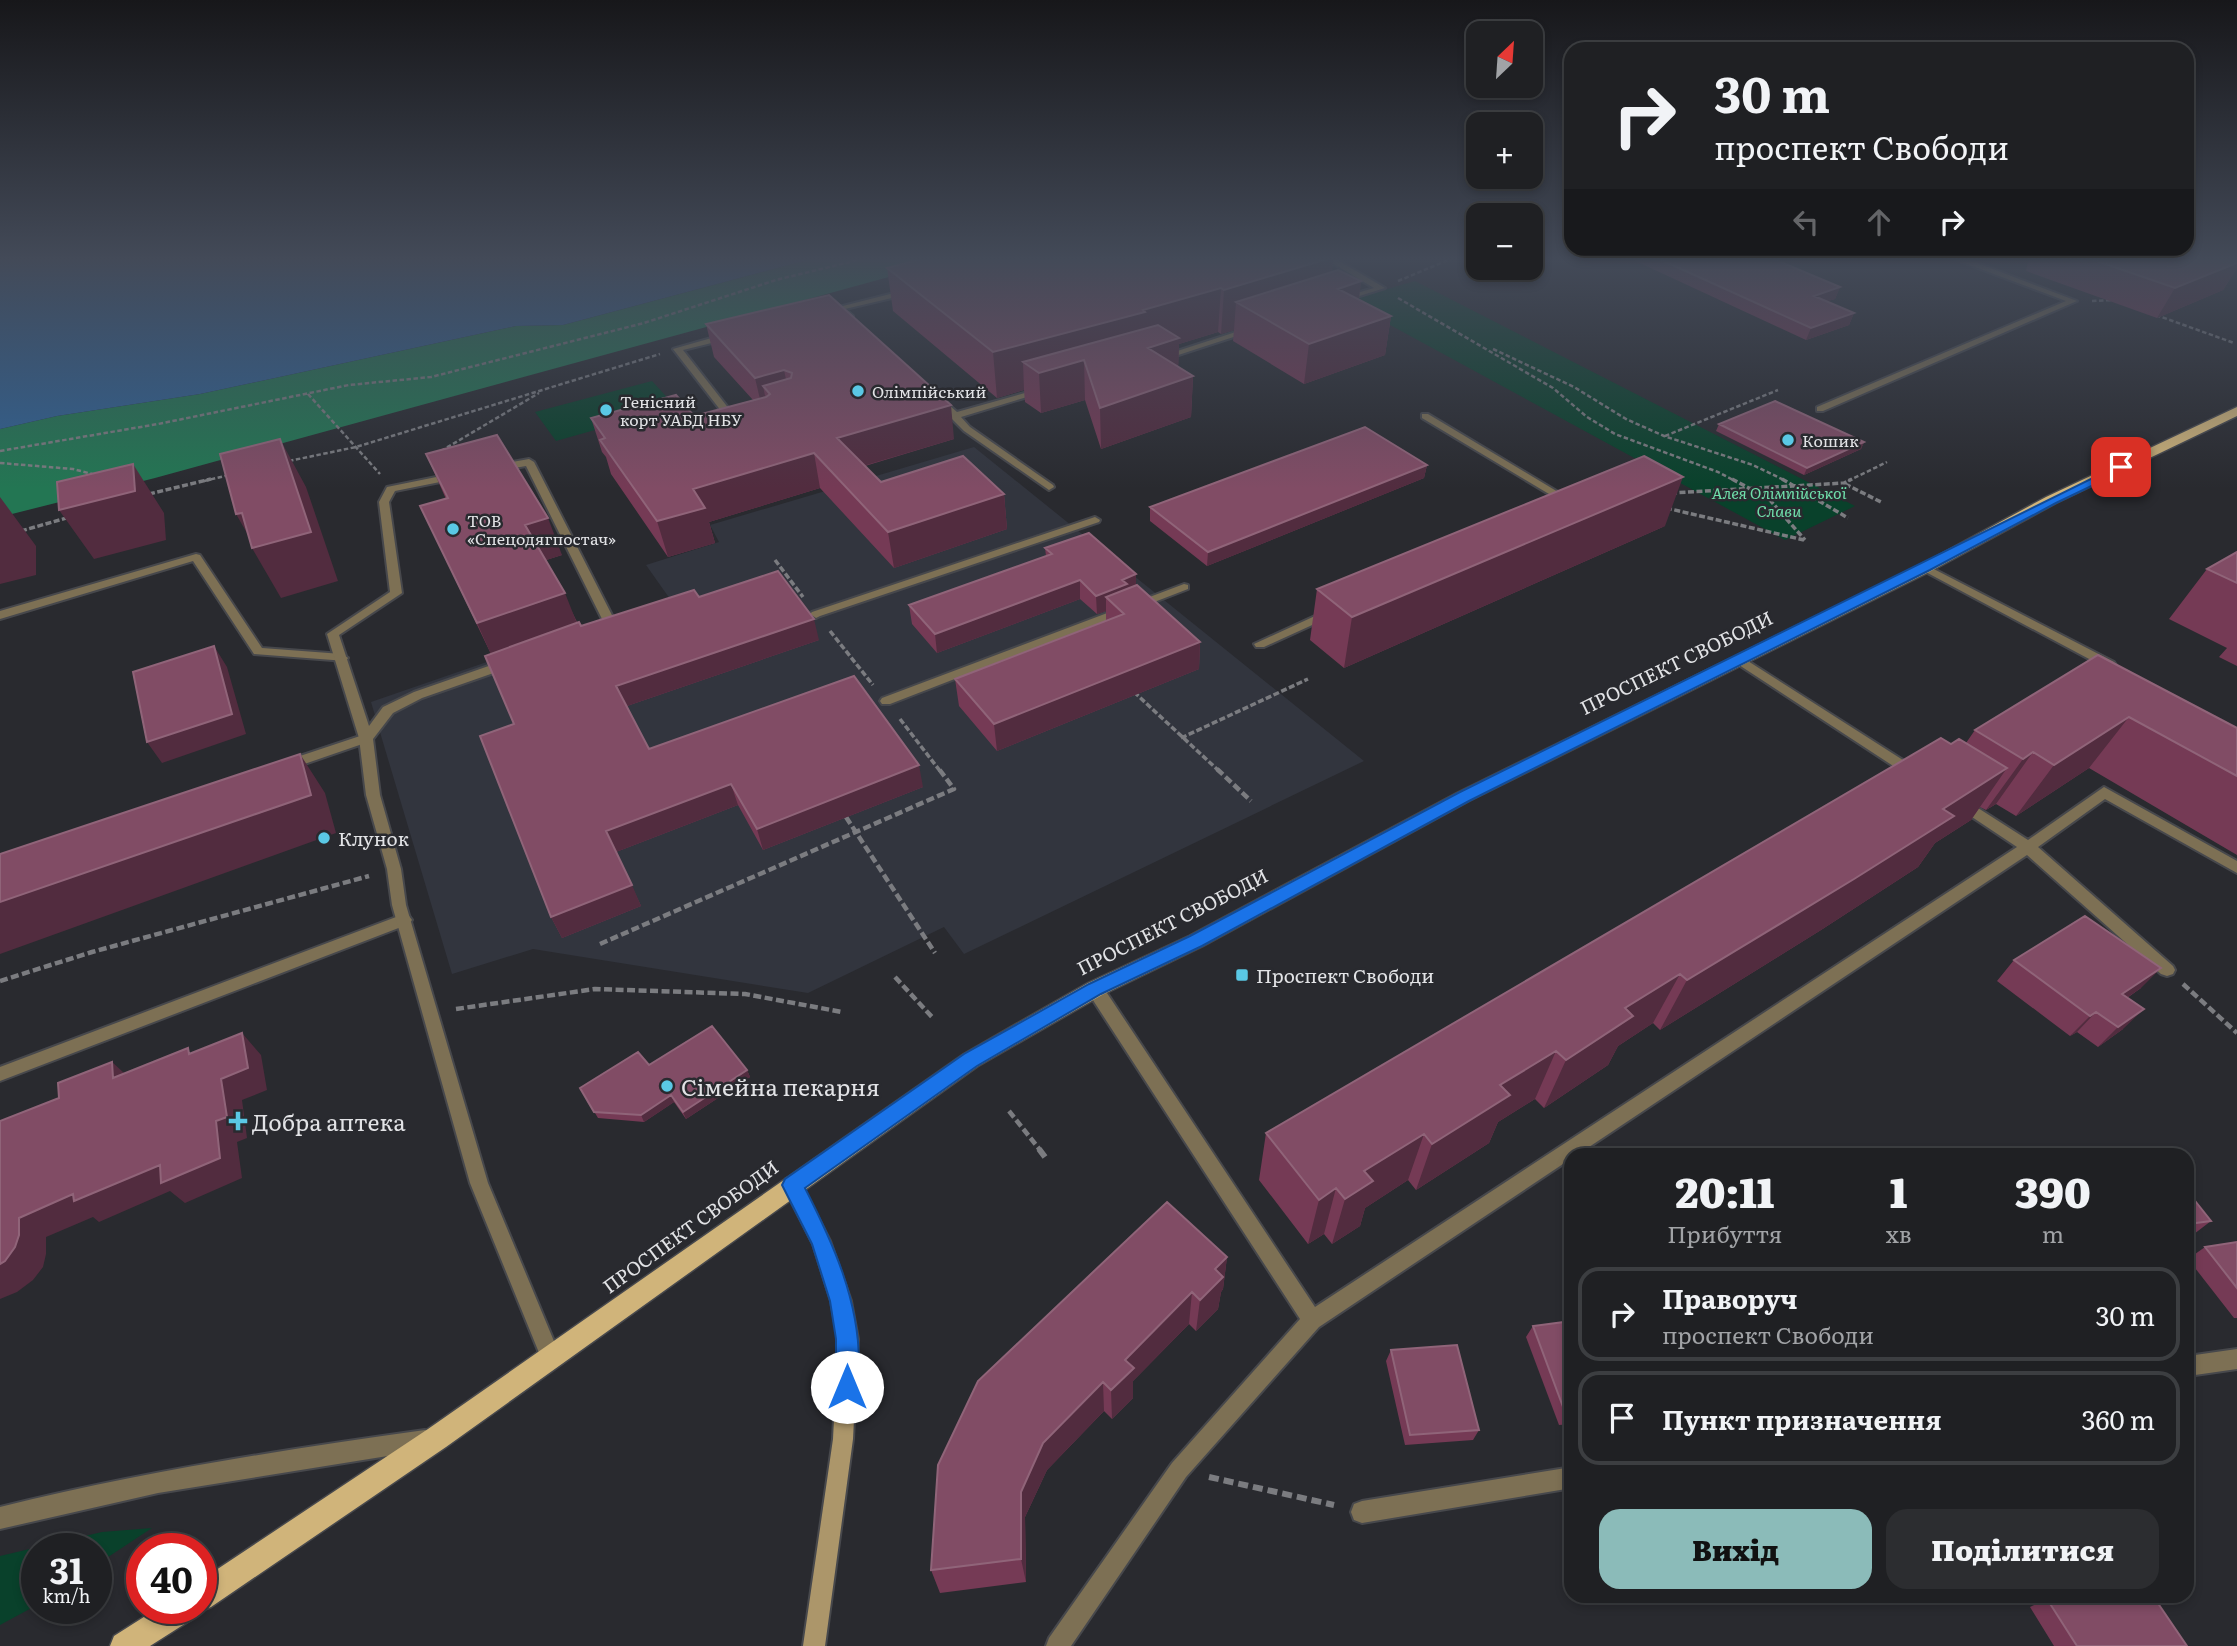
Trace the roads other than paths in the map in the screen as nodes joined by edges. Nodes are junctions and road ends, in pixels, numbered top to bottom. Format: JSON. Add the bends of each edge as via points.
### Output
{"nodes":[{"id":1,"x":733,"y":335,"type":"edge"},
{"id":2,"x":1236,"y":335,"type":"edge"},
{"id":3,"x":1994,"y":335,"type":"edge"},
{"id":4,"x":1149,"y":361,"type":"edge"},
{"id":5,"x":1058,"y":386,"type":"edge"},
{"id":6,"x":934,"y":397,"type":"edge"},
{"id":7,"x":1820,"y":409,"type":"dead end"},
{"id":8,"x":2237,"y":411,"type":"edge"},
{"id":9,"x":955,"y":416,"type":"junction"},
{"id":10,"x":1424,"y":416,"type":"dead end"},
{"id":11,"x":748,"y":422,"type":"edge"},
{"id":12,"x":479,"y":472,"type":"edge"},
{"id":13,"x":467,"y":474,"type":"edge"},
{"id":14,"x":1049,"y":487,"type":"dead end"},
{"id":15,"x":1563,"y":511,"type":"edge"},
{"id":16,"x":1095,"y":520,"type":"dead end"},
{"id":17,"x":1926,"y":568,"type":"junction"},
{"id":18,"x":1184,"y":587,"type":"dead end"},
{"id":19,"x":1336,"y":611,"type":"edge"},
{"id":20,"x":816,"y":614,"type":"dead end"},
{"id":21,"x":0,"y":615,"type":"edge"},
{"id":22,"x":599,"y":632,"type":"edge"},
{"id":23,"x":1260,"y":644,"type":"dead end"},
{"id":24,"x":342,"y":658,"type":"junction"},
{"id":25,"x":521,"y":659,"type":"edge"},
{"id":26,"x":1740,"y":660,"type":"junction"},
{"id":27,"x":2117,"y":668,"type":"edge"},
{"id":28,"x":886,"y":701,"type":"dead end"},
{"id":29,"x":366,"y":738,"type":"junction"},
{"id":30,"x":276,"y":769,"type":"edge"},
{"id":31,"x":1924,"y":779,"type":"edge"},
{"id":32,"x":1947,"y":794,"type":"edge"},
{"id":33,"x":2028,"y":847,"type":"junction"},
{"id":34,"x":2237,"y":868,"type":"edge"},
{"id":35,"x":404,"y":920,"type":"junction"},
{"id":36,"x":2167,"y":970,"type":"road end"},
{"id":37,"x":1095,"y":989,"type":"junction"},
{"id":38,"x":0,"y":1074,"type":"edge"},
{"id":39,"x":1572,"y":1148,"type":"edge"},
{"id":40,"x":1564,"y":1154,"type":"edge"},
{"id":41,"x":792,"y":1185,"type":"junction"},
{"id":42,"x":1312,"y":1320,"type":"junction"},
{"id":43,"x":551,"y":1358,"type":"junction"},
{"id":44,"x":2237,"y":1359,"type":"edge"},
{"id":45,"x":2194,"y":1365,"type":"edge"},
{"id":46,"x":437,"y":1438,"type":"junction"},
{"id":47,"x":1564,"y":1478,"type":"edge"},
{"id":48,"x":1362,"y":1511,"type":"road end"},
{"id":49,"x":0,"y":1518,"type":"edge"},
{"id":50,"x":217,"y":1586,"type":"edge"},
{"id":51,"x":159,"y":1624,"type":"edge"},
{"id":52,"x":124,"y":1646,"type":"edge"},
{"id":53,"x":814,"y":1646,"type":"edge"},
{"id":54,"x":1057,"y":1646,"type":"edge"}],
"edges":[{"from":1,"to":11,"type":"street","via":[[677,349],[737,425]]},
{"from":2,"to":4,"type":"street"},
{"from":3,"to":7,"type":"street"},
{"from":5,"to":9,"type":"street"},
{"from":6,"to":9,"type":"street"},
{"from":8,"to":17,"type":"main road","name":"ПРОСПЕКТ СВОБОДИ","via":[[2051,500]]},
{"from":9,"to":14,"type":"street"},
{"from":10,"to":15,"type":"street","via":[[1576,506]]},
{"from":12,"to":22,"type":"street","via":[[529,461],[612,627]]},
{"from":13,"to":24,"type":"street","via":[[391,489],[384,502],[396,593],[332,634]]},
{"from":16,"to":20,"type":"street"},
{"from":17,"to":26,"type":"main road","name":"ПРОСПЕКТ СВОБОДИ"},
{"from":17,"to":27,"type":"street"},
{"from":18,"to":28,"type":"street"},
{"from":19,"to":23,"type":"street"},
{"from":21,"to":24,"type":"street","via":[[196,557],[258,652]]},
{"from":24,"to":29,"type":"street"},
{"from":25,"to":29,"type":"street","via":[[388,710]]},
{"from":26,"to":31,"type":"street"},
{"from":26,"to":37,"type":"main road","name":"ПРОСПЕКТ СВОБОДИ","via":[[1463,797],[1196,941]]},
{"from":29,"to":30,"type":"street"},
{"from":29,"to":35,"type":"street","via":[[373,795]]},
{"from":32,"to":33,"type":"street"},
{"from":33,"to":34,"type":"street","via":[[2104,792]]},
{"from":33,"to":36,"type":"street"},
{"from":33,"to":39,"type":"street"},
{"from":35,"to":38,"type":"street"},
{"from":35,"to":43,"type":"street","via":[[479,1183]]},
{"from":37,"to":41,"type":"main road","name":"ПРОСПЕКТ СВОБОДИ","via":[[971,1060]]},
{"from":37,"to":42,"type":"street"},
{"from":40,"to":42,"type":"street"},
{"from":41,"to":43,"type":"main road","name":"ПРОСПЕКТ СВОБОДИ"},
{"from":41,"to":53,"type":"street","via":[[821,1241],[848,1339],[843,1439]]},
{"from":42,"to":54,"type":"street","via":[[1179,1470]]},
{"from":43,"to":46,"type":"main road","name":"ПРОСПЕКТ СВОБОДИ"},
{"from":44,"to":45,"type":"street"},
{"from":46,"to":49,"type":"street","via":[[237,1467],[85,1496]]},
{"from":46,"to":50,"type":"main road","name":"ПРОСПЕКТ СВОБОДИ"},
{"from":47,"to":48,"type":"street"},
{"from":51,"to":52,"type":"main road"}]}
